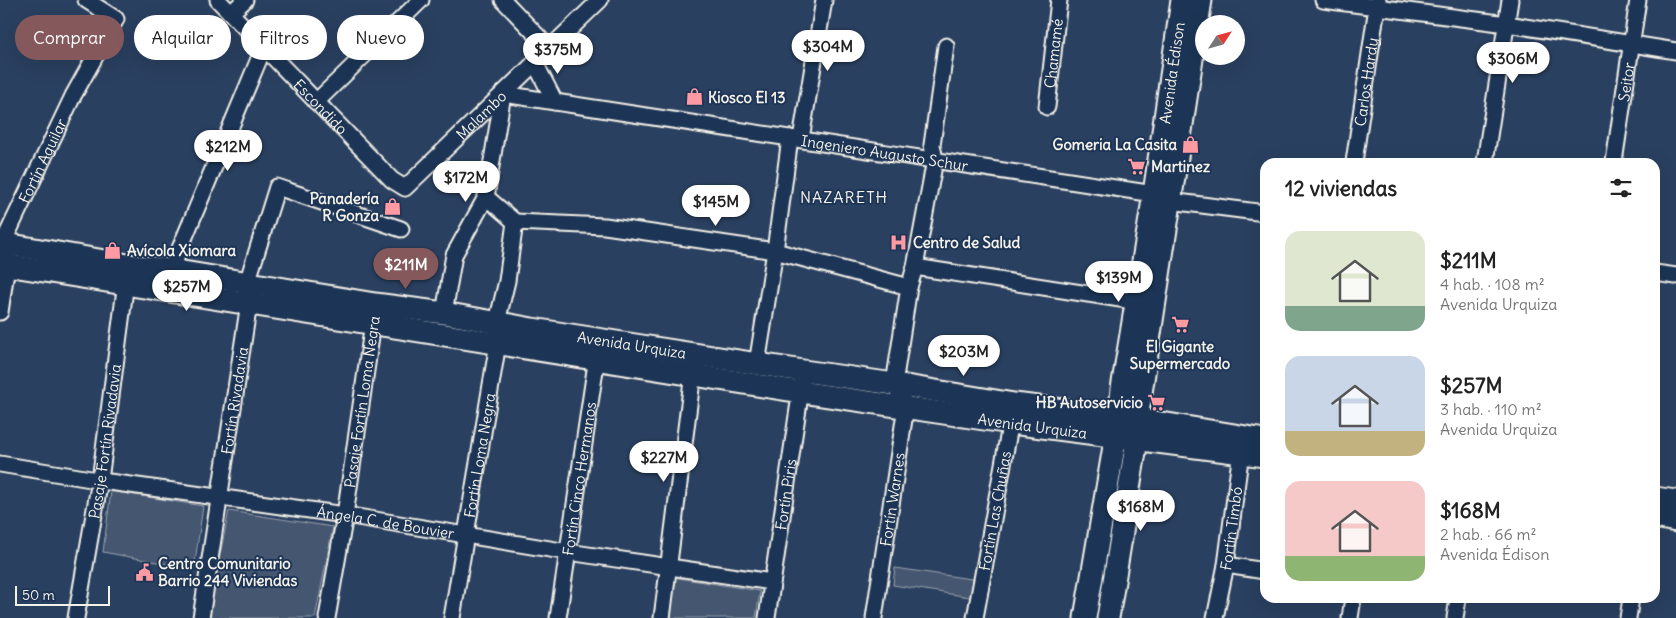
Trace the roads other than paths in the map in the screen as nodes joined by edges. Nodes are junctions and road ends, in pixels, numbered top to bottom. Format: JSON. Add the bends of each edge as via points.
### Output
{"nodes":[{"id":1,"x":86,"y":0,"type":"edge"},
{"id":2,"x":218,"y":0,"type":"edge"},
{"id":3,"x":245,"y":0,"type":"edge"},
{"id":4,"x":421,"y":0,"type":"edge"},
{"id":5,"x":503,"y":0,"type":"edge"},
{"id":6,"x":600,"y":0,"type":"edge"},
{"id":7,"x":824,"y":0,"type":"edge"},
{"id":8,"x":1059,"y":0,"type":"edge"},
{"id":9,"x":1182,"y":0,"type":"edge"},
{"id":10,"x":1201,"y":0,"type":"edge"},
{"id":11,"x":1323,"y":0,"type":"edge"},
{"id":12,"x":1510,"y":0,"type":"edge"},
{"id":13,"x":1638,"y":0,"type":"edge"},
{"id":14,"x":1377,"y":4,"type":"edge"},
{"id":15,"x":231,"y":13,"type":"junction"},
{"id":16,"x":241,"y":23,"type":"edge"},
{"id":17,"x":1507,"y":24,"type":"junction"},
{"id":18,"x":1632,"y":44,"type":"junction"},
{"id":19,"x":946,"y":46,"type":"dead end"},
{"id":20,"x":550,"y":49,"type":"junction"},
{"id":21,"x":1676,"y":51,"type":"edge"},
{"id":22,"x":259,"y":60,"type":"edge"},
{"id":23,"x":276,"y":60,"type":"edge"},
{"id":24,"x":535,"y":63,"type":"junction"},
{"id":25,"x":503,"y":94,"type":"junction"},
{"id":26,"x":316,"y":102,"type":"junction"},
{"id":27,"x":555,"y":102,"type":"junction"},
{"id":28,"x":1047,"y":107,"type":"dead end"},
{"id":29,"x":796,"y":139,"type":"junction"},
{"id":30,"x":1355,"y":158,"type":"edge"},
{"id":31,"x":1486,"y":158,"type":"edge"},
{"id":32,"x":1615,"y":158,"type":"edge"},
{"id":33,"x":934,"y":160,"type":"junction"},
{"id":34,"x":405,"y":188,"type":"joint"},
{"id":35,"x":486,"y":197,"type":"junction"},
{"id":36,"x":1162,"y":197,"type":"junction"},
{"id":37,"x":1260,"y":212,"type":"edge"},
{"id":38,"x":515,"y":222,"type":"junction"},
{"id":39,"x":400,"y":229,"type":"dead end"},
{"id":40,"x":775,"y":251,"type":"junction"},
{"id":41,"x":3,"y":254,"type":"edge"},
{"id":42,"x":915,"y":267,"type":"junction"},
{"id":43,"x":127,"y":274,"type":"junction"},
{"id":44,"x":1660,"y":274,"type":"edge"},
{"id":45,"x":1676,"y":276,"type":"edge"},
{"id":46,"x":170,"y":280,"type":"junction"},
{"id":47,"x":909,"y":287,"type":"junction"},
{"id":48,"x":248,"y":293,"type":"junction"},
{"id":49,"x":1146,"y":303,"type":"junction"},
{"id":50,"x":0,"y":312,"type":"edge"},
{"id":51,"x":444,"y":313,"type":"junction"},
{"id":52,"x":374,"y":314,"type":"junction"},
{"id":53,"x":497,"y":322,"type":"junction"},
{"id":54,"x":498,"y":343,"type":"junction"},
{"id":55,"x":598,"y":349,"type":"junction"},
{"id":56,"x":697,"y":354,"type":"junction"},
{"id":57,"x":756,"y":364,"type":"junction"},
{"id":58,"x":692,"y":374,"type":"junction"},
{"id":59,"x":802,"y":382,"type":"junction"},
{"id":60,"x":894,"y":384,"type":"junction"},
{"id":61,"x":906,"y":406,"type":"junction"},
{"id":62,"x":1013,"y":413,"type":"junction"},
{"id":63,"x":1127,"y":428,"type":"junction"},
{"id":64,"x":1260,"y":441,"type":"edge"},
{"id":65,"x":1242,"y":445,"type":"junction"},
{"id":66,"x":1260,"y":454,"type":"edge"},
{"id":67,"x":0,"y":464,"type":"edge"},
{"id":68,"x":100,"y":480,"type":"junction"},
{"id":69,"x":220,"y":498,"type":"junction"},
{"id":70,"x":1660,"y":499,"type":"edge"},
{"id":71,"x":1676,"y":501,"type":"edge"},
{"id":72,"x":345,"y":515,"type":"junction"},
{"id":73,"x":1660,"y":518,"type":"edge"},
{"id":74,"x":1676,"y":521,"type":"edge"},
{"id":75,"x":465,"y":534,"type":"junction"},
{"id":76,"x":568,"y":552,"type":"junction"},
{"id":77,"x":1226,"y":565,"type":"junction"},
{"id":78,"x":669,"y":567,"type":"junction"},
{"id":79,"x":1260,"y":570,"type":"edge"},
{"id":80,"x":772,"y":582,"type":"junction"},
{"id":81,"x":1352,"y":603,"type":"edge"},
{"id":82,"x":1457,"y":603,"type":"edge"},
{"id":83,"x":1630,"y":603,"type":"edge"},
{"id":84,"x":76,"y":618,"type":"edge"},
{"id":85,"x":201,"y":618,"type":"edge"},
{"id":86,"x":327,"y":618,"type":"edge"},
{"id":87,"x":452,"y":618,"type":"edge"},
{"id":88,"x":558,"y":618,"type":"edge"},
{"id":89,"x":662,"y":618,"type":"edge"},
{"id":90,"x":767,"y":618,"type":"edge"},
{"id":91,"x":874,"y":618,"type":"edge"},
{"id":92,"x":975,"y":618,"type":"edge"},
{"id":93,"x":1085,"y":618,"type":"edge"},
{"id":94,"x":1108,"y":618,"type":"edge"},
{"id":95,"x":1215,"y":618,"type":"edge"},
{"id":96,"x":1350,"y":618,"type":"edge"},
{"id":97,"x":1455,"y":618,"type":"edge"},
{"id":98,"x":1628,"y":618,"type":"edge"}],
"edges":[{"from":1,"to":41,"type":"street","name":"Fortín Aguilar","via":[[116,19],[73,96]]},
{"from":2,"to":15,"type":"street","name":"Escondido"},
{"from":3,"to":15,"type":"street"},
{"from":4,"to":26,"type":"street"},
{"from":5,"to":20,"type":"street"},
{"from":6,"to":20,"type":"street","name":"Malambo"},
{"from":7,"to":29,"type":"street"},
{"from":8,"to":28,"type":"street","name":"Chamamé"},
{"from":9,"to":36,"type":"main road","name":"Avenida Édison"},
{"from":10,"to":36,"type":"main road","name":"Avenida Édison"},
{"from":11,"to":14,"type":"street"},
{"from":12,"to":17,"type":"street"},
{"from":13,"to":18,"type":"street","name":"Seitor"},
{"from":14,"to":17,"type":"street"},
{"from":14,"to":30,"type":"street","name":"Carlos Hardy"},
{"from":15,"to":16,"type":"street","name":"Escondido"},
{"from":17,"to":18,"type":"street"},
{"from":17,"to":31,"type":"street"},
{"from":18,"to":21,"type":"street"},
{"from":18,"to":32,"type":"street","name":"Seitor"},
{"from":19,"to":33,"type":"street","via":[[932,145]]},
{"from":20,"to":24,"type":"street","name":"Malambo"},
{"from":22,"to":46,"type":"street"},
{"from":23,"to":26,"type":"street","name":"Escondido"},
{"from":24,"to":25,"type":"street","name":"Malambo"},
{"from":24,"to":27,"type":"street"},
{"from":25,"to":27,"type":"street","name":"Ingeniero Augusto Schur"},
{"from":25,"to":34,"type":"street","name":"Malambo"},
{"from":25,"to":35,"type":"street"},
{"from":26,"to":34,"type":"street","name":"Escondido","via":[[392,180]]},
{"from":27,"to":29,"type":"street","name":"Ingeniero Augusto Schur"},
{"from":29,"to":33,"type":"street","name":"Ingeniero Augusto Schur"},
{"from":29,"to":40,"type":"street"},
{"from":33,"to":36,"type":"street","name":"Ingeniero Augusto Schur"},
{"from":33,"to":42,"type":"street"},
{"from":35,"to":38,"type":"street"},
{"from":35,"to":51,"type":"street","via":[[454,255]]},
{"from":36,"to":37,"type":"street","name":"Ingeniero Augusto Schur"},
{"from":36,"to":49,"type":"main road","name":"Avenida Édison"},
{"from":38,"to":40,"type":"street","via":[[605,226]]},
{"from":38,"to":53,"type":"street","name":"Fortín Loma Negra","via":[[507,281]]},
{"from":39,"to":48,"type":"street","name":"Fortín Rivadavia","via":[[277,187]]},
{"from":40,"to":47,"type":"street"},
{"from":40,"to":57,"type":"street"},
{"from":41,"to":43,"type":"main road","name":"Avenida Urquiza"},
{"from":41,"to":50,"type":"street","name":"Fortín Aguilar"},
{"from":42,"to":47,"type":"street"},
{"from":42,"to":49,"type":"street"},
{"from":43,"to":46,"type":"main road","name":"Avenida Urquiza"},
{"from":43,"to":68,"type":"street","name":"Pasaje Fortín Rivadavia"},
{"from":44,"to":45,"type":"street"},
{"from":46,"to":48,"type":"main road","name":"Avenida Urquiza"},
{"from":47,"to":60,"type":"street"},
{"from":48,"to":52,"type":"main road","name":"Avenida Urquiza"},
{"from":48,"to":69,"type":"street","name":"Fortín Rivadavia"},
{"from":49,"to":63,"type":"main road","name":"Avenida Édison"},
{"from":51,"to":52,"type":"main road","name":"Avenida Urquiza"},
{"from":51,"to":53,"type":"main road","name":"Avenida Urquiza"},
{"from":52,"to":54,"type":"main road","name":"Avenida Urquiza"},
{"from":52,"to":72,"type":"street","name":"Pasaje Fortín Loma Negra"},
{"from":53,"to":54,"type":"street","name":"Fortín Loma Negra"},
{"from":53,"to":55,"type":"main road","name":"Avenida Urquiza"},
{"from":54,"to":55,"type":"main road","name":"Avenida Urquiza"},
{"from":54,"to":75,"type":"street","name":"Fortín Loma Negra"},
{"from":55,"to":56,"type":"main road","name":"Avenida Urquiza"},
{"from":55,"to":58,"type":"main road","name":"Avenida Urquiza"},
{"from":55,"to":76,"type":"street","name":"Fortín Cinco Hermanos"},
{"from":56,"to":57,"type":"main road","name":"Avenida Urquiza"},
{"from":56,"to":58,"type":"street"},
{"from":57,"to":59,"type":"main road","name":"Avenida Urquiza"},
{"from":58,"to":59,"type":"main road","name":"Avenida Urquiza"},
{"from":58,"to":78,"type":"street"},
{"from":59,"to":60,"type":"main road","name":"Avenida Urquiza"},
{"from":59,"to":61,"type":"main road","name":"Avenida Urquiza"},
{"from":59,"to":80,"type":"street","name":"Fortín Piris"},
{"from":60,"to":61,"type":"street"},
{"from":60,"to":62,"type":"main road","name":"Avenida Urquiza"},
{"from":61,"to":62,"type":"main road","name":"Avenida Urquiza"},
{"from":61,"to":91,"type":"street","name":"Fortín Warnes"},
{"from":62,"to":63,"type":"main road","name":"Avenida Urquiza"},
{"from":62,"to":92,"type":"street","name":"Fortín Las Chuñas"},
{"from":63,"to":65,"type":"main road","name":"Avenida Urquiza"},
{"from":63,"to":93,"type":"main road","name":"Avenida Édison"},
{"from":63,"to":94,"type":"main road","name":"Avenida Édison"},
{"from":64,"to":65,"type":"main road","name":"Avenida Urquiza"},
{"from":65,"to":66,"type":"main road","name":"Avenida Urquiza"},
{"from":65,"to":77,"type":"street","name":"Fortín Timbó"},
{"from":67,"to":68,"type":"street","name":"Ángela C. de Bouvier"},
{"from":68,"to":69,"type":"street","name":"Ángela C. de Bouvier"},
{"from":68,"to":84,"type":"street","name":"Pasaje Fortín Rivadavia"},
{"from":69,"to":72,"type":"street","name":"Ángela C. de Bouvier"},
{"from":69,"to":85,"type":"street","name":"Fortín Rivadavia"},
{"from":70,"to":71,"type":"main road"},
{"from":72,"to":75,"type":"street","name":"Ángela C. de Bouvier"},
{"from":72,"to":86,"type":"street","name":"Pasaje Fortín Loma Negra"},
{"from":73,"to":74,"type":"main road"},
{"from":75,"to":76,"type":"street","name":"Ángela C. de Bouvier"},
{"from":75,"to":87,"type":"street","name":"Fortín Loma Negra"},
{"from":76,"to":78,"type":"street","name":"Ángela C. de Bouvier"},
{"from":76,"to":88,"type":"street","name":"Fortín Cinco Hermanos"},
{"from":77,"to":79,"type":"street"},
{"from":77,"to":95,"type":"street","name":"Fortín Timbó"},
{"from":78,"to":80,"type":"street","name":"Ángela C. de Bouvier"},
{"from":78,"to":89,"type":"street"},
{"from":80,"to":90,"type":"street","name":"Fortín Piris"},
{"from":81,"to":96,"type":"street"},
{"from":82,"to":97,"type":"street"},
{"from":83,"to":98,"type":"street"}]}
